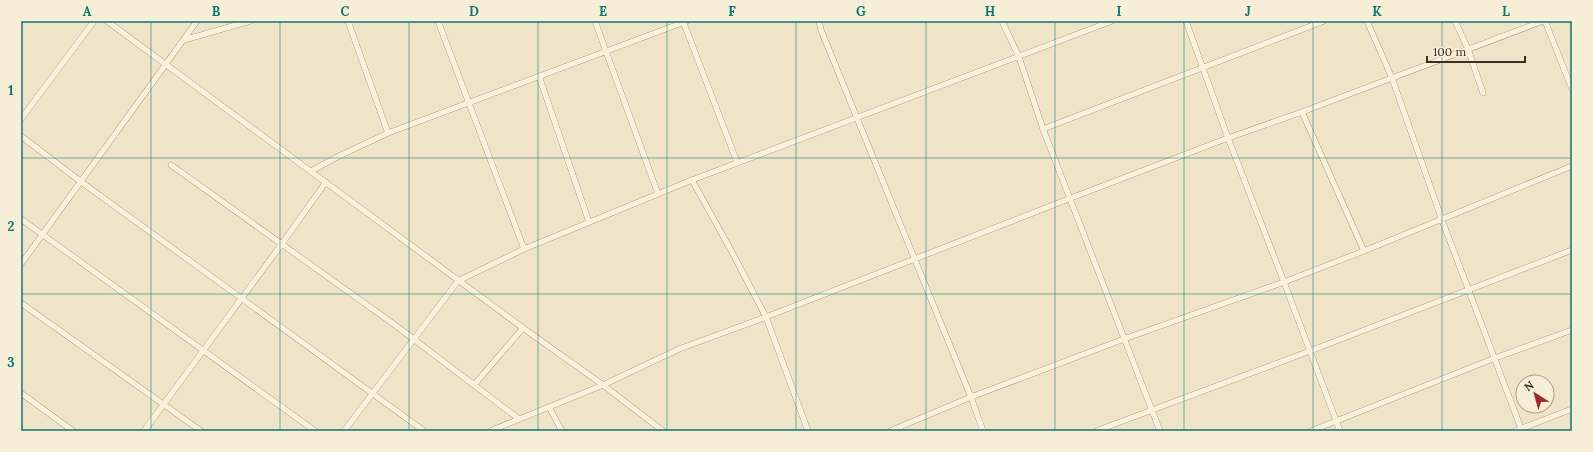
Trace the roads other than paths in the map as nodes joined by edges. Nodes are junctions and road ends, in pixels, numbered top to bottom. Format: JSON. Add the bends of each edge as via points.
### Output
{"nodes":[{"id":1,"x":94,"y":21,"type":"edge"},
{"id":2,"x":108,"y":21,"type":"edge"},
{"id":3,"x":197,"y":21,"type":"edge"},
{"id":4,"x":250,"y":21,"type":"edge"},
{"id":5,"x":348,"y":21,"type":"edge"},
{"id":6,"x":438,"y":21,"type":"edge"},
{"id":7,"x":595,"y":21,"type":"edge"},
{"id":8,"x":684,"y":21,"type":"edge"},
{"id":9,"x":819,"y":21,"type":"edge"},
{"id":10,"x":1002,"y":21,"type":"edge"},
{"id":11,"x":1112,"y":21,"type":"edge"},
{"id":12,"x":1186,"y":21,"type":"edge"},
{"id":13,"x":1324,"y":21,"type":"edge"},
{"id":14,"x":1367,"y":21,"type":"edge"},
{"id":15,"x":1455,"y":21,"type":"edge"},
{"id":16,"x":1544,"y":21,"type":"edge"},
{"id":17,"x":184,"y":40,"type":"junction"},
{"id":18,"x":1468,"y":49,"type":"junction"},
{"id":19,"x":606,"y":51,"type":"junction"},
{"id":20,"x":1019,"y":57,"type":"junction"},
{"id":21,"x":166,"y":64,"type":"junction"},
{"id":22,"x":1202,"y":68,"type":"junction"},
{"id":23,"x":539,"y":76,"type":"junction"},
{"id":24,"x":1392,"y":78,"type":"junction"},
{"id":25,"x":1572,"y":88,"type":"edge"},
{"id":26,"x":1483,"y":93,"type":"dead end"},
{"id":27,"x":468,"y":102,"type":"junction"},
{"id":28,"x":1302,"y":112,"type":"junction"},
{"id":29,"x":857,"y":118,"type":"junction"},
{"id":30,"x":21,"y":119,"type":"edge"},
{"id":31,"x":1043,"y":129,"type":"junction"},
{"id":32,"x":388,"y":133,"type":"junction"},
{"id":33,"x":21,"y":136,"type":"edge"},
{"id":34,"x":1228,"y":138,"type":"junction"},
{"id":35,"x":737,"y":162,"type":"junction"},
{"id":36,"x":171,"y":166,"type":"dead end"},
{"id":37,"x":1572,"y":166,"type":"edge"},
{"id":38,"x":311,"y":171,"type":"junction"},
{"id":39,"x":692,"y":180,"type":"junction"},
{"id":40,"x":80,"y":181,"type":"junction"},
{"id":41,"x":326,"y":182,"type":"junction"},
{"id":42,"x":658,"y":194,"type":"junction"},
{"id":43,"x":1071,"y":198,"type":"junction"},
{"id":44,"x":21,"y":220,"type":"edge"},
{"id":45,"x":1442,"y":220,"type":"junction"},
{"id":46,"x":589,"y":222,"type":"junction"},
{"id":47,"x":42,"y":235,"type":"junction"},
{"id":48,"x":281,"y":245,"type":"junction"},
{"id":49,"x":524,"y":248,"type":"junction"},
{"id":50,"x":1572,"y":250,"type":"edge"},
{"id":51,"x":1364,"y":251,"type":"junction"},
{"id":52,"x":915,"y":259,"type":"junction"},
{"id":53,"x":21,"y":264,"type":"edge"},
{"id":54,"x":458,"y":281,"type":"junction"},
{"id":55,"x":1284,"y":282,"type":"junction"},
{"id":56,"x":1469,"y":290,"type":"junction"},
{"id":57,"x":242,"y":298,"type":"junction"},
{"id":58,"x":21,"y":303,"type":"edge"},
{"id":59,"x":766,"y":317,"type":"junction"},
{"id":60,"x":523,"y":328,"type":"junction"},
{"id":61,"x":1572,"y":330,"type":"edge"},
{"id":62,"x":413,"y":339,"type":"junction"},
{"id":63,"x":1124,"y":339,"type":"junction"},
{"id":64,"x":204,"y":351,"type":"junction"},
{"id":65,"x":1310,"y":351,"type":"junction"},
{"id":66,"x":1495,"y":358,"type":"junction"},
{"id":67,"x":603,"y":385,"type":"junction"},
{"id":68,"x":474,"y":386,"type":"junction"},
{"id":69,"x":21,"y":393,"type":"edge"},
{"id":70,"x":372,"y":393,"type":"junction"},
{"id":71,"x":971,"y":397,"type":"junction"},
{"id":72,"x":164,"y":404,"type":"junction"},
{"id":73,"x":549,"y":407,"type":"junction"},
{"id":74,"x":1572,"y":409,"type":"edge"},
{"id":75,"x":1152,"y":410,"type":"junction"},
{"id":76,"x":519,"y":419,"type":"junction"},
{"id":77,"x":1336,"y":422,"type":"junction"},
{"id":78,"x":1519,"y":430,"type":"edge"},
{"id":79,"x":73,"y":431,"type":"edge"},
{"id":80,"x":144,"y":431,"type":"edge"},
{"id":81,"x":201,"y":431,"type":"edge"},
{"id":82,"x":315,"y":431,"type":"edge"},
{"id":83,"x":344,"y":431,"type":"edge"},
{"id":84,"x":424,"y":431,"type":"edge"},
{"id":85,"x":490,"y":431,"type":"edge"},
{"id":86,"x":562,"y":431,"type":"edge"},
{"id":87,"x":663,"y":431,"type":"edge"},
{"id":88,"x":808,"y":431,"type":"edge"},
{"id":89,"x":890,"y":431,"type":"edge"},
{"id":90,"x":983,"y":431,"type":"edge"},
{"id":91,"x":1096,"y":431,"type":"edge"},
{"id":92,"x":1160,"y":431,"type":"edge"},
{"id":93,"x":1311,"y":431,"type":"edge"},
{"id":94,"x":1340,"y":431,"type":"edge"}],
"edges":[{"from":1,"to":30,"type":"street"},
{"from":2,"to":21,"type":"street"},
{"from":3,"to":17,"type":"street"},
{"from":4,"to":17,"type":"street"},
{"from":5,"to":32,"type":"street"},
{"from":6,"to":27,"type":"street"},
{"from":7,"to":19,"type":"street"},
{"from":8,"to":19,"type":"street"},
{"from":8,"to":35,"type":"street"},
{"from":9,"to":29,"type":"street"},
{"from":10,"to":20,"type":"street"},
{"from":11,"to":20,"type":"street"},
{"from":12,"to":22,"type":"street"},
{"from":13,"to":22,"type":"street"},
{"from":14,"to":24,"type":"street"},
{"from":15,"to":18,"type":"street"},
{"from":16,"to":18,"type":"street"},
{"from":16,"to":25,"type":"street"},
{"from":17,"to":21,"type":"street"},
{"from":18,"to":24,"type":"street"},
{"from":18,"to":26,"type":"street"},
{"from":19,"to":23,"type":"street"},
{"from":19,"to":42,"type":"street"},
{"from":20,"to":29,"type":"street"},
{"from":20,"to":31,"type":"street"},
{"from":21,"to":38,"type":"street"},
{"from":21,"to":40,"type":"street"},
{"from":22,"to":31,"type":"street"},
{"from":22,"to":34,"type":"street"},
{"from":23,"to":27,"type":"street"},
{"from":23,"to":46,"type":"street"},
{"from":24,"to":28,"type":"street"},
{"from":24,"to":45,"type":"street"},
{"from":27,"to":32,"type":"street"},
{"from":27,"to":49,"type":"street"},
{"from":28,"to":34,"type":"street"},
{"from":28,"to":51,"type":"street"},
{"from":29,"to":35,"type":"street"},
{"from":29,"to":52,"type":"street"},
{"from":31,"to":43,"type":"street"},
{"from":32,"to":38,"type":"street"},
{"from":33,"to":40,"type":"street"},
{"from":34,"to":43,"type":"street"},
{"from":34,"to":55,"type":"street"},
{"from":35,"to":39,"type":"street"},
{"from":36,"to":48,"type":"street"},
{"from":37,"to":45,"type":"street"},
{"from":38,"to":41,"type":"street"},
{"from":39,"to":42,"type":"street"},
{"from":39,"to":59,"type":"street"},
{"from":40,"to":47,"type":"street"},
{"from":40,"to":57,"type":"street"},
{"from":41,"to":48,"type":"street"},
{"from":41,"to":54,"type":"street"},
{"from":42,"to":46,"type":"street"},
{"from":43,"to":52,"type":"street"},
{"from":43,"to":63,"type":"street"},
{"from":44,"to":47,"type":"street"},
{"from":45,"to":51,"type":"street"},
{"from":45,"to":56,"type":"street"},
{"from":46,"to":49,"type":"street"},
{"from":47,"to":53,"type":"street"},
{"from":47,"to":64,"type":"street"},
{"from":48,"to":57,"type":"street"},
{"from":48,"to":62,"type":"street"},
{"from":49,"to":54,"type":"street"},
{"from":50,"to":56,"type":"street"},
{"from":51,"to":55,"type":"street"},
{"from":52,"to":59,"type":"street"},
{"from":52,"to":71,"type":"street"},
{"from":54,"to":60,"type":"street"},
{"from":54,"to":62,"type":"street"},
{"from":55,"to":63,"type":"street"},
{"from":55,"to":65,"type":"street"},
{"from":56,"to":65,"type":"street"},
{"from":56,"to":66,"type":"street"},
{"from":57,"to":64,"type":"street"},
{"from":57,"to":70,"type":"street"},
{"from":58,"to":72,"type":"street"},
{"from":59,"to":67,"type":"street","via":[[680,349]]},
{"from":59,"to":88,"type":"street"},
{"from":60,"to":67,"type":"street"},
{"from":60,"to":68,"type":"street"},
{"from":61,"to":66,"type":"street"},
{"from":62,"to":68,"type":"street"},
{"from":62,"to":70,"type":"street"},
{"from":63,"to":71,"type":"street"},
{"from":63,"to":75,"type":"street"},
{"from":64,"to":72,"type":"street"},
{"from":64,"to":82,"type":"street"},
{"from":65,"to":75,"type":"street"},
{"from":65,"to":77,"type":"street"},
{"from":66,"to":77,"type":"street"},
{"from":66,"to":78,"type":"street"},
{"from":67,"to":73,"type":"street"},
{"from":67,"to":87,"type":"street"},
{"from":68,"to":76,"type":"street"},
{"from":69,"to":79,"type":"street"},
{"from":70,"to":83,"type":"street"},
{"from":70,"to":84,"type":"street"},
{"from":71,"to":89,"type":"street"},
{"from":71,"to":90,"type":"street"},
{"from":72,"to":80,"type":"street"},
{"from":72,"to":81,"type":"street"},
{"from":73,"to":76,"type":"street"},
{"from":73,"to":86,"type":"street"},
{"from":74,"to":78,"type":"street"},
{"from":75,"to":91,"type":"street"},
{"from":75,"to":92,"type":"street"},
{"from":76,"to":85,"type":"street"},
{"from":77,"to":93,"type":"street"},
{"from":77,"to":94,"type":"street"}]}
